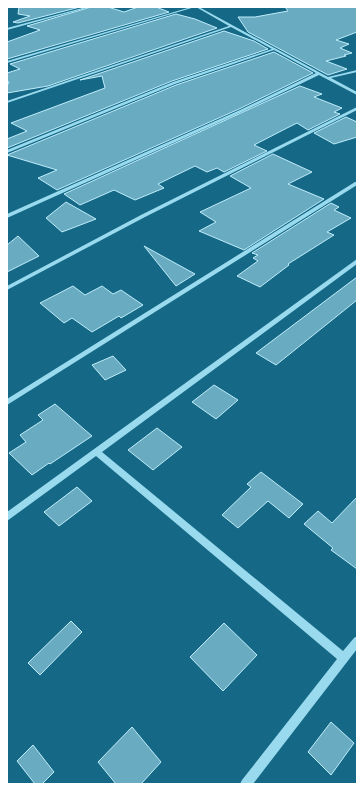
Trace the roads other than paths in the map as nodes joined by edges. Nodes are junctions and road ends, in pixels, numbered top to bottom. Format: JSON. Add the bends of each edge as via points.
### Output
{"nodes":[{"id":1,"x":89,"y":7,"type":"edge"},
{"id":2,"x":195,"y":7,"type":"edge"},
{"id":3,"x":231,"y":26,"type":"junction"},
{"id":4,"x":7,"y":29,"type":"edge"},
{"id":5,"x":275,"y":49,"type":"junction"},
{"id":6,"x":7,"y":62,"type":"edge"},
{"id":7,"x":357,"y":71,"type":"edge"},
{"id":8,"x":319,"y":73,"type":"junction"},
{"id":9,"x":328,"y":78,"type":"junction"},
{"id":10,"x":357,"y":94,"type":"edge"},
{"id":11,"x":7,"y":102,"type":"edge"},
{"id":12,"x":357,"y":108,"type":"edge"},
{"id":13,"x":7,"y":152,"type":"edge"},
{"id":14,"x":356,"y":185,"type":"edge"},
{"id":15,"x":7,"y":216,"type":"edge"},
{"id":16,"x":357,"y":261,"type":"edge"},
{"id":17,"x":7,"y":288,"type":"edge"},
{"id":18,"x":7,"y":402,"type":"edge"},
{"id":19,"x":96,"y":452,"type":"junction"},
{"id":20,"x":7,"y":517,"type":"edge"},
{"id":21,"x":357,"y":641,"type":"edge"},
{"id":22,"x":344,"y":658,"type":"junction"},
{"id":23,"x":246,"y":784,"type":"edge"}],
"edges":[{"from":1,"to":4,"type":"street"},
{"from":2,"to":3,"type":"street"},
{"from":2,"to":6,"type":"street"},
{"from":3,"to":5,"type":"street"},
{"from":3,"to":11,"type":"street"},
{"from":5,"to":8,"type":"street"},
{"from":5,"to":13,"type":"street","via":[[174,83]]},
{"from":7,"to":9,"type":"street"},
{"from":8,"to":9,"type":"street"},
{"from":8,"to":15,"type":"street","via":[[242,111]]},
{"from":9,"to":10,"type":"street"},
{"from":12,"to":17,"type":"street"},
{"from":14,"to":18,"type":"street"},
{"from":16,"to":19,"type":"street"},
{"from":19,"to":20,"type":"street"},
{"from":19,"to":22,"type":"street"},
{"from":21,"to":22,"type":"street"},
{"from":22,"to":23,"type":"street"}]}
